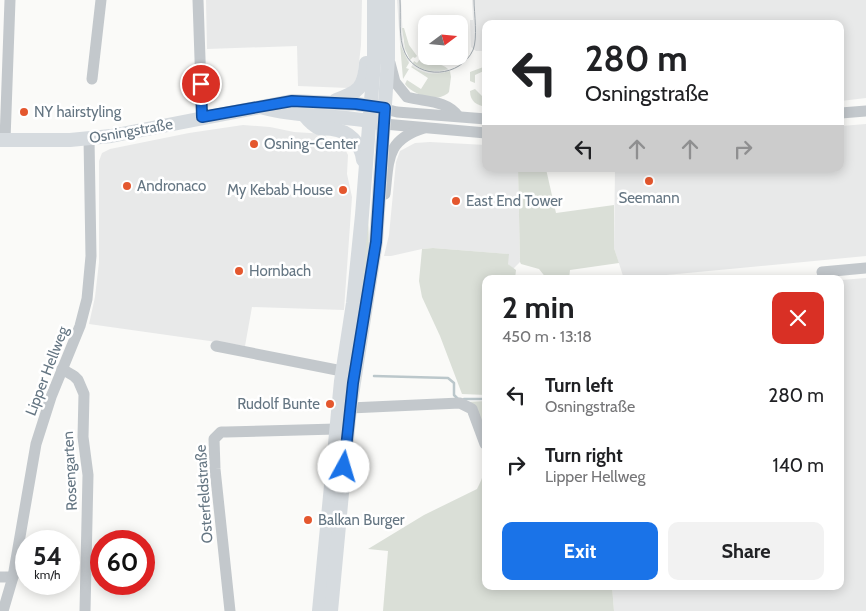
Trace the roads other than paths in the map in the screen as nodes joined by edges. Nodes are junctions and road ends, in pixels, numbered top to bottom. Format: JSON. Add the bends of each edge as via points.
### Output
{"nodes":[{"id":1,"x":10,"y":0,"type":"edge"},
{"id":2,"x":101,"y":0,"type":"edge"},
{"id":3,"x":198,"y":0,"type":"edge"},
{"id":4,"x":369,"y":0,"type":"edge"},
{"id":5,"x":374,"y":0,"type":"edge"},
{"id":6,"x":388,"y":0,"type":"edge"},
{"id":7,"x":388,"y":58,"type":"junction"},
{"id":8,"x":92,"y":80,"type":"dead end"},
{"id":9,"x":331,"y":102,"type":"junction"},
{"id":10,"x":371,"y":106,"type":"junction"},
{"id":11,"x":260,"y":107,"type":"junction"},
{"id":12,"x":385,"y":108,"type":"junction"},
{"id":13,"x":866,"y":111,"type":"edge"},
{"id":14,"x":844,"y":114,"type":"edge"},
{"id":15,"x":304,"y":115,"type":"junction"},
{"id":16,"x":458,"y":116,"type":"junction"},
{"id":17,"x":202,"y":117,"type":"junction"},
{"id":18,"x":482,"y":119,"type":"edge"},
{"id":19,"x":369,"y":121,"type":"junction"},
{"id":20,"x":384,"y":124,"type":"junction"},
{"id":21,"x":424,"y":128,"type":"junction"},
{"id":22,"x":482,"y":133,"type":"edge"},
{"id":23,"x":89,"y":138,"type":"junction"},
{"id":24,"x":2,"y":140,"type":"edge"},
{"id":25,"x":365,"y":176,"type":"junction"},
{"id":26,"x":376,"y":242,"type":"junction"},
{"id":27,"x":866,"y":268,"type":"edge"},
{"id":28,"x":822,"y":272,"type":"dead end"},
{"id":29,"x":216,"y":346,"type":"dead end"},
{"id":30,"x":62,"y":369,"type":"junction"},
{"id":31,"x":342,"y":372,"type":"junction"},
{"id":32,"x":350,"y":408,"type":"junction"},
{"id":33,"x":336,"y":429,"type":"junction"},
{"id":34,"x":482,"y":436,"type":"edge"},
{"id":35,"x":0,"y":577,"type":"edge"},
{"id":36,"x":13,"y":577,"type":"junction"},
{"id":37,"x":3,"y":611,"type":"edge"},
{"id":38,"x":85,"y":611,"type":"edge"},
{"id":39,"x":230,"y":611,"type":"edge"},
{"id":40,"x":319,"y":611,"type":"edge"},
{"id":41,"x":331,"y":611,"type":"edge"}],
"edges":[{"from":1,"to":24,"type":"street"},
{"from":2,"to":8,"type":"street"},
{"from":3,"to":17,"type":"street"},
{"from":4,"to":9,"type":"main road","via":[[363,83],[354,93]]},
{"from":5,"to":10,"type":"main road"},
{"from":6,"to":7,"type":"main road"},
{"from":7,"to":12,"type":"main road"},
{"from":7,"to":16,"type":"street","via":[[395,82],[407,97],[448,106]]},
{"from":9,"to":10,"type":"main road","name":"Osningstraße"},
{"from":9,"to":11,"type":"main road","name":"Osningstraße","via":[[292,101]]},
{"from":10,"to":12,"type":"main road","name":"Osningstraße"},
{"from":10,"to":19,"type":"main road"},
{"from":11,"to":15,"type":"main road","name":"Osningstraße"},
{"from":11,"to":17,"type":"main road","name":"Osningstraße"},
{"from":12,"to":16,"type":"street","via":[[397,112]]},
{"from":12,"to":20,"type":"main road"},
{"from":13,"to":14,"type":"street"},
{"from":15,"to":19,"type":"main road","name":"Osningstraße"},
{"from":15,"to":25,"type":"main road","via":[[319,128],[342,131],[353,138],[362,155]]},
{"from":16,"to":18,"type":"street"},
{"from":17,"to":23,"type":"main road","name":"Osningstraße"},
{"from":19,"to":20,"type":"main road","name":"Osningstraße"},
{"from":19,"to":25,"type":"main road"},
{"from":20,"to":21,"type":"street"},
{"from":20,"to":26,"type":"main road"},
{"from":21,"to":22,"type":"street"},
{"from":21,"to":26,"type":"street","via":[[393,148],[384,218]]},
{"from":23,"to":24,"type":"main road","name":"Osningstraße"},
{"from":23,"to":30,"type":"street","name":"Lipper Hellweg","via":[[90,277],[80,326]]},
{"from":25,"to":31,"type":"main road","via":[[353,303]]},
{"from":26,"to":32,"type":"main road"},
{"from":27,"to":28,"type":"street"},
{"from":29,"to":31,"type":"street"},
{"from":30,"to":36,"type":"street","name":"Lipper Hellweg","via":[[36,444]]},
{"from":30,"to":38,"type":"street","name":"Rosengarten","via":[[78,380],[84,394],[83,437],[88,475]]},
{"from":31,"to":33,"type":"main road"},
{"from":32,"to":34,"type":"street","via":[[460,403],[472,409]]},
{"from":32,"to":41,"type":"main road"},
{"from":33,"to":39,"type":"street","name":"Osterfeldstraße","via":[[221,432],[214,439]]},
{"from":33,"to":40,"type":"main road"},
{"from":35,"to":36,"type":"street"},
{"from":36,"to":37,"type":"street","name":"Lipper Hellweg"}]}
